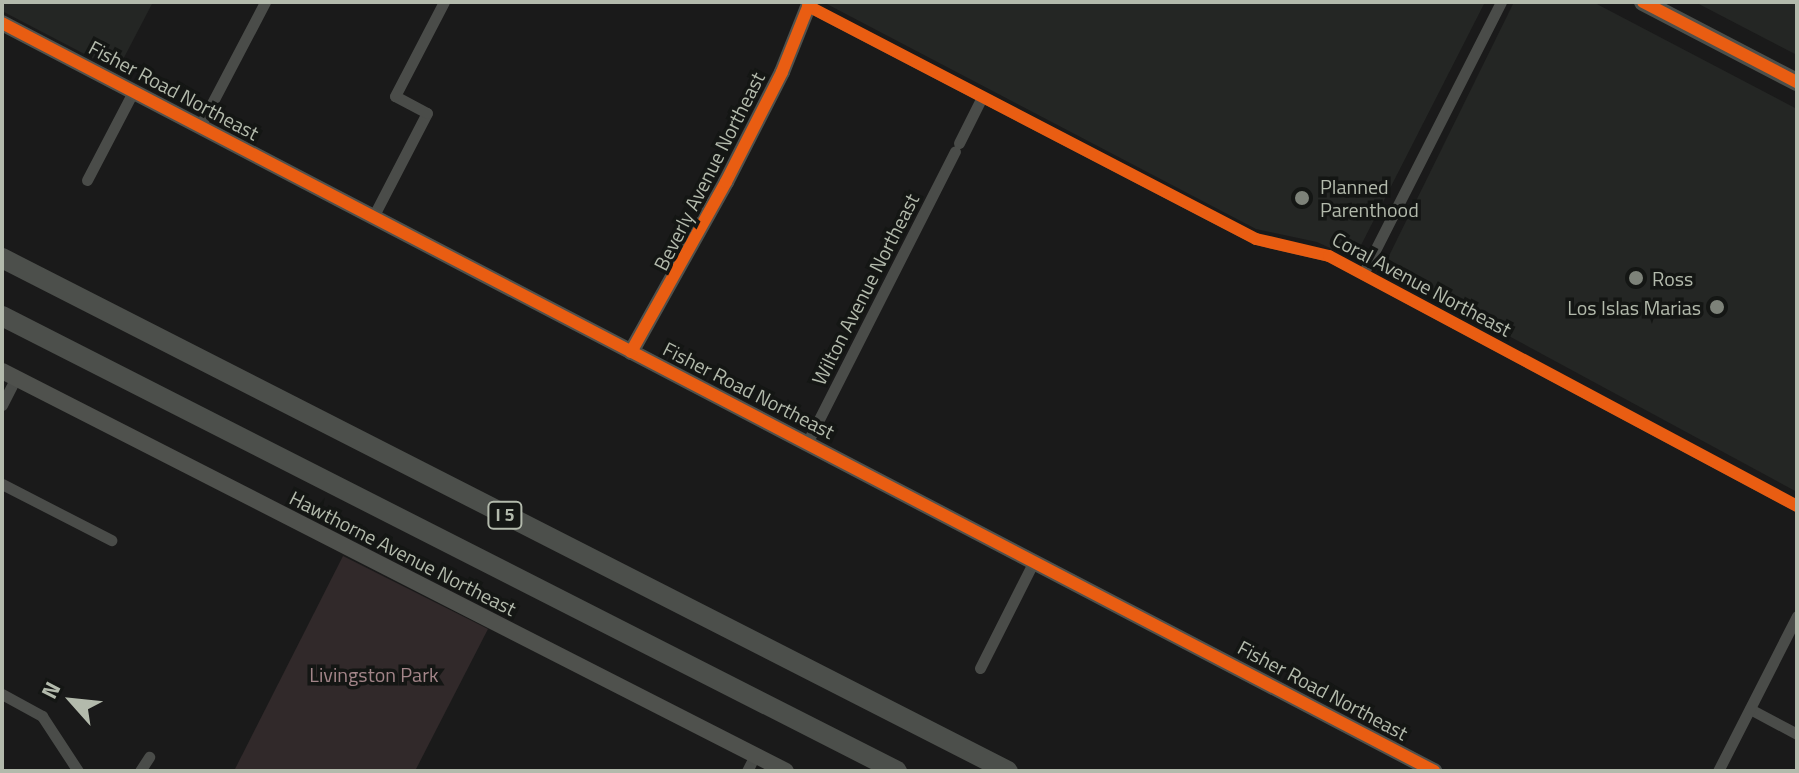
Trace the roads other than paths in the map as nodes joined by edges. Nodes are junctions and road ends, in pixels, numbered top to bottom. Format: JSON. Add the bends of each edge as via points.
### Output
{"nodes":[{"id":1,"x":265,"y":2,"type":"edge"},
{"id":2,"x":444,"y":2,"type":"edge"},
{"id":3,"x":1501,"y":2,"type":"edge"},
{"id":4,"x":1643,"y":2,"type":"edge"},
{"id":5,"x":809,"y":4,"type":"edge"},
{"id":6,"x":2,"y":23,"type":"edge"},
{"id":7,"x":1797,"y":82,"type":"edge"},
{"id":8,"x":133,"y":92,"type":"junction"},
{"id":9,"x":982,"y":97,"type":"junction"},
{"id":10,"x":200,"y":126,"type":"junction"},
{"id":11,"x":87,"y":180,"type":"dead end"},
{"id":12,"x":373,"y":217,"type":"junction"},
{"id":13,"x":2,"y":258,"type":"edge"},
{"id":14,"x":1363,"y":274,"type":"junction"},
{"id":15,"x":2,"y":316,"type":"edge"},
{"id":16,"x":631,"y":352,"type":"junction"},
{"id":17,"x":9,"y":375,"type":"edge"},
{"id":18,"x":2,"y":405,"type":"edge"},
{"id":19,"x":807,"y":443,"type":"junction"},
{"id":20,"x":2,"y":484,"type":"edge"},
{"id":21,"x":1797,"y":506,"type":"edge"},
{"id":22,"x":111,"y":540,"type":"dead end"},
{"id":23,"x":1034,"y":561,"type":"junction"},
{"id":24,"x":1797,"y":616,"type":"edge"},
{"id":25,"x":980,"y":668,"type":"dead end"},
{"id":26,"x":2,"y":694,"type":"edge"},
{"id":27,"x":1750,"y":709,"type":"junction"},
{"id":28,"x":1797,"y":734,"type":"edge"},
{"id":29,"x":755,"y":755,"type":"junction"},
{"id":30,"x":149,"y":757,"type":"dead end"},
{"id":31,"x":78,"y":771,"type":"edge"},
{"id":32,"x":140,"y":771,"type":"edge"},
{"id":33,"x":747,"y":771,"type":"edge"},
{"id":34,"x":786,"y":771,"type":"edge"},
{"id":35,"x":897,"y":771,"type":"edge"},
{"id":36,"x":1008,"y":771,"type":"edge"},
{"id":37,"x":1434,"y":771,"type":"edge"},
{"id":38,"x":1718,"y":771,"type":"edge"}],
"edges":[{"from":1,"to":10,"type":"street"},
{"from":2,"to":12,"type":"street","via":[[395,96],[427,113]]},
{"from":3,"to":14,"type":"street"},
{"from":4,"to":7,"type":"main road"},
{"from":5,"to":9,"type":"street","name":"Coral Avenue Northeast"},
{"from":5,"to":16,"type":"street","name":"Beverly Avenue Northeast","via":[[782,72],[726,182]]},
{"from":6,"to":8,"type":"street","name":"Fisher Road Northeast"},
{"from":8,"to":10,"type":"street","name":"Fisher Road Northeast"},
{"from":8,"to":11,"type":"street"},
{"from":9,"to":14,"type":"street","name":"Coral Avenue Northeast","via":[[1256,239],[1322,253]]},
{"from":9,"to":19,"type":"street","name":"Wilton Avenue Northeast"},
{"from":10,"to":12,"type":"street","name":"Fisher Road Northeast"},
{"from":12,"to":16,"type":"street","name":"Fisher Road Northeast"},
{"from":13,"to":36,"type":"highway","number":"I 5"},
{"from":14,"to":21,"type":"street","name":"Coral Avenue Northeast"},
{"from":15,"to":35,"type":"highway","number":"I 5"},
{"from":16,"to":19,"type":"street","name":"Fisher Road Northeast"},
{"from":17,"to":18,"type":"street"},
{"from":17,"to":29,"type":"street","name":"Hawthorne Avenue Northeast"},
{"from":19,"to":23,"type":"street","name":"Fisher Road Northeast"},
{"from":20,"to":22,"type":"street"},
{"from":23,"to":25,"type":"street"},
{"from":23,"to":37,"type":"street","name":"Fisher Road Northeast"},
{"from":24,"to":27,"type":"street"},
{"from":26,"to":31,"type":"street","via":[[42,716]]},
{"from":27,"to":28,"type":"street"},
{"from":27,"to":38,"type":"street"},
{"from":29,"to":33,"type":"street"},
{"from":29,"to":34,"type":"street","name":"Hawthorne Avenue Northeast"},
{"from":30,"to":32,"type":"street"}]}
